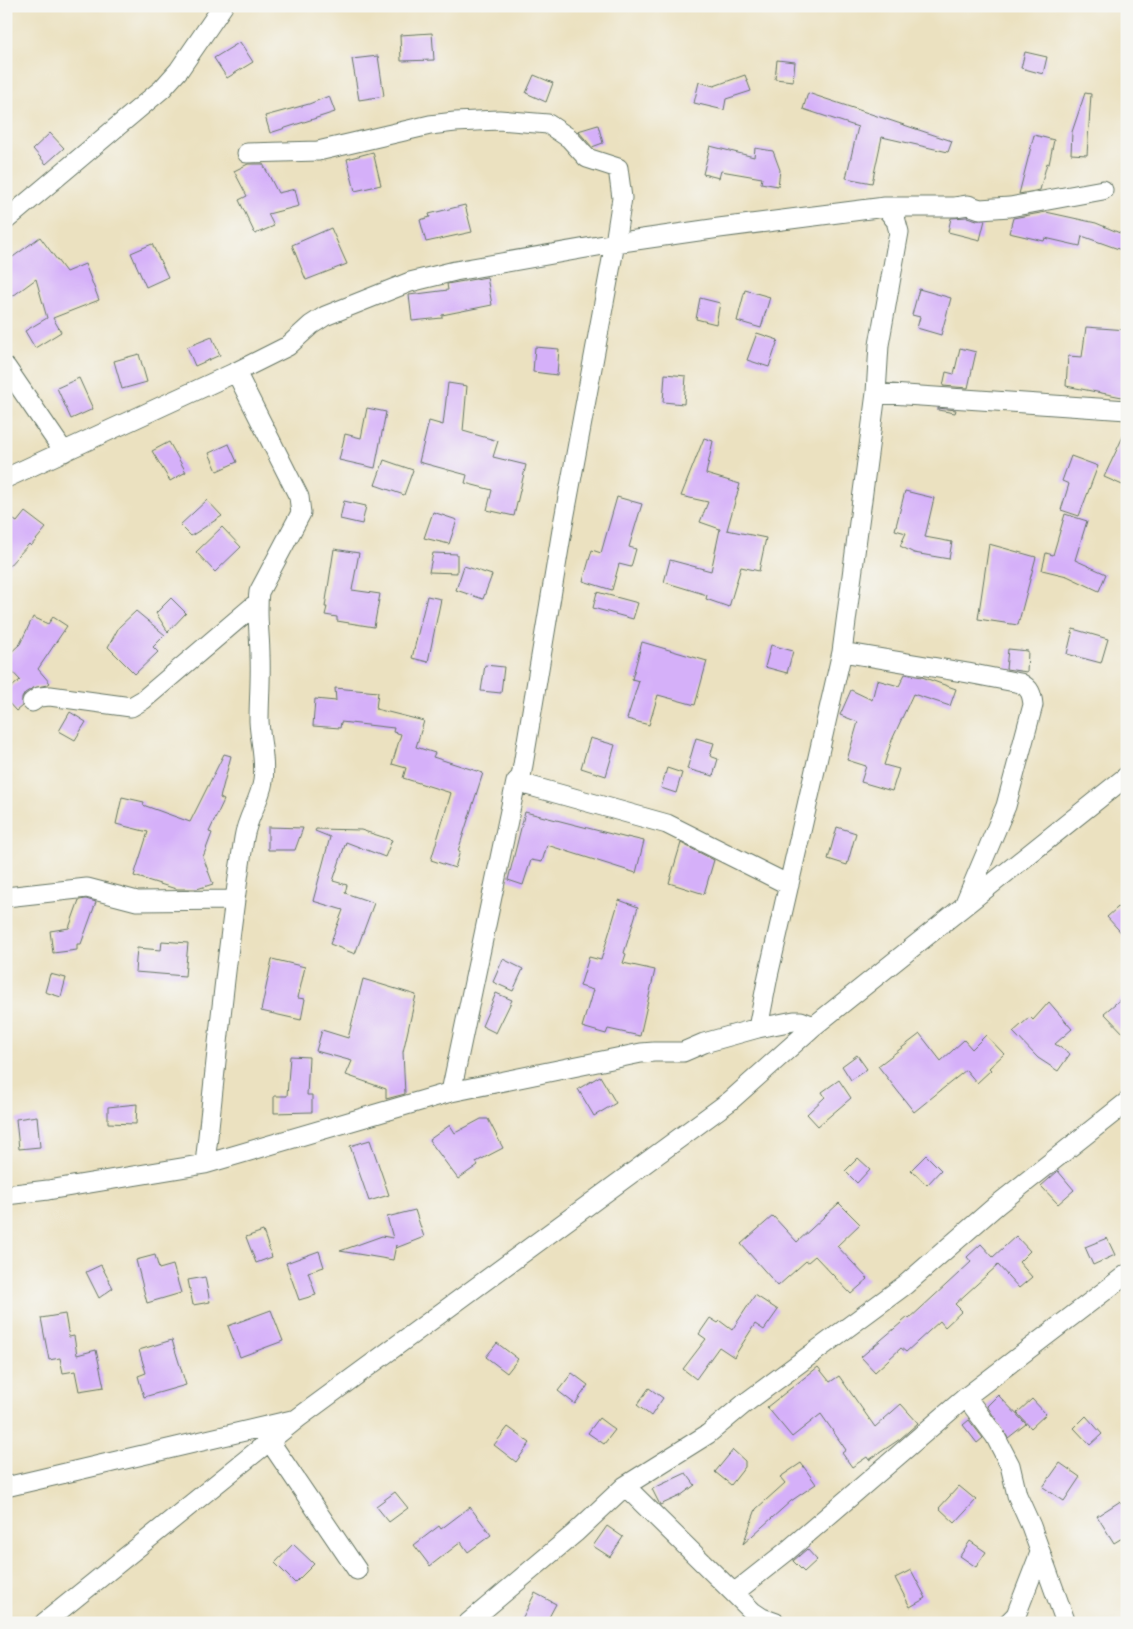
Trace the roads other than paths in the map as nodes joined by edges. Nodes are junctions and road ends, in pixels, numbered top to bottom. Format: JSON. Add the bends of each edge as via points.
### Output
{"nodes":[{"id":1,"x":222,"y":6,"type":"edge"},
{"id":2,"x":247,"y":152,"type":"dead end"},
{"id":3,"x":1103,"y":190,"type":"dead end"},
{"id":4,"x":885,"y":207,"type":"junction"},
{"id":5,"x":6,"y":220,"type":"edge"},
{"id":6,"x":614,"y":243,"type":"junction"},
{"id":7,"x":6,"y":367,"type":"edge"},
{"id":8,"x":236,"y":372,"type":"junction"},
{"id":9,"x":876,"y":393,"type":"junction"},
{"id":10,"x":1127,"y":410,"type":"edge"},
{"id":11,"x":64,"y":452,"type":"junction"},
{"id":12,"x":6,"y":478,"type":"edge"},
{"id":13,"x":258,"y":602,"type":"junction"},
{"id":14,"x":842,"y":652,"type":"junction"},
{"id":15,"x":32,"y":702,"type":"dead end"},
{"id":16,"x":1127,"y":776,"type":"edge"},
{"id":17,"x":516,"y":782,"type":"junction"},
{"id":18,"x":789,"y":884,"type":"junction"},
{"id":19,"x":6,"y":897,"type":"edge"},
{"id":20,"x":235,"y":900,"type":"junction"},
{"id":21,"x":964,"y":906,"type":"junction"},
{"id":22,"x":814,"y":1026,"type":"junction"},
{"id":23,"x":758,"y":1028,"type":"junction"},
{"id":24,"x":451,"y":1092,"type":"junction"},
{"id":25,"x":1127,"y":1102,"type":"edge"},
{"id":26,"x":205,"y":1164,"type":"junction"},
{"id":27,"x":6,"y":1195,"type":"edge"},
{"id":28,"x":1127,"y":1274,"type":"edge"},
{"id":29,"x":966,"y":1397,"type":"junction"},
{"id":30,"x":265,"y":1434,"type":"junction"},
{"id":31,"x":625,"y":1486,"type":"junction"},
{"id":32,"x":6,"y":1487,"type":"edge"},
{"id":33,"x":1040,"y":1553,"type":"junction"},
{"id":34,"x":357,"y":1570,"type":"dead end"},
{"id":35,"x":734,"y":1593,"type":"junction"},
{"id":36,"x":44,"y":1623,"type":"edge"},
{"id":37,"x":468,"y":1623,"type":"edge"},
{"id":38,"x":776,"y":1623,"type":"edge"},
{"id":39,"x":1008,"y":1623,"type":"edge"},
{"id":40,"x":1066,"y":1623,"type":"edge"}],
"edges":[{"from":1,"to":5,"type":"street","via":[[179,70],[162,89]]},
{"from":2,"to":6,"type":"street","via":[[318,151],[455,122],[500,120],[548,124],[569,138],[587,158],[618,168],[622,198]]},
{"from":3,"to":4,"type":"street","via":[[1010,208]]},
{"from":4,"to":6,"type":"street"},
{"from":4,"to":9,"type":"street","via":[[896,221],[899,232],[879,345]]},
{"from":6,"to":8,"type":"street","via":[[410,282],[325,316],[288,346]]},
{"from":6,"to":17,"type":"street","via":[[521,777]]},
{"from":7,"to":11,"type":"street"},
{"from":8,"to":11,"type":"street"},
{"from":8,"to":13,"type":"street","via":[[301,504],[301,513],[264,581]]},
{"from":9,"to":10,"type":"street"},
{"from":9,"to":14,"type":"street"},
{"from":11,"to":12,"type":"street"},
{"from":13,"to":15,"type":"street","via":[[131,707],[50,696],[39,697]]},
{"from":13,"to":20,"type":"street","via":[[263,780],[259,800],[247,823]]},
{"from":14,"to":18,"type":"street"},
{"from":14,"to":21,"type":"street","via":[[1020,683],[1027,686],[1032,694],[1033,705],[1006,806]]},
{"from":16,"to":21,"type":"street"},
{"from":17,"to":18,"type":"street","via":[[667,824]]},
{"from":17,"to":24,"type":"street"},
{"from":18,"to":23,"type":"street"},
{"from":19,"to":20,"type":"street","via":[[87,888],[137,901]]},
{"from":20,"to":26,"type":"street"},
{"from":21,"to":22,"type":"street"},
{"from":22,"to":23,"type":"street","via":[[794,1021]]},
{"from":22,"to":30,"type":"street","via":[[730,1101],[298,1418]]},
{"from":23,"to":24,"type":"street","via":[[683,1052],[641,1053]]},
{"from":24,"to":26,"type":"street"},
{"from":25,"to":31,"type":"street","via":[[997,1205],[898,1290],[708,1434]]},
{"from":26,"to":27,"type":"street"},
{"from":28,"to":29,"type":"street"},
{"from":29,"to":33,"type":"street","via":[[995,1436],[1010,1465],[1017,1495],[1032,1526]]},
{"from":29,"to":35,"type":"street"},
{"from":30,"to":32,"type":"street"},
{"from":30,"to":34,"type":"street"},
{"from":30,"to":36,"type":"street"},
{"from":31,"to":35,"type":"street"},
{"from":31,"to":37,"type":"street"},
{"from":33,"to":39,"type":"street","via":[[1016,1616]]},
{"from":33,"to":40,"type":"street"},
{"from":35,"to":38,"type":"street","via":[[753,1612]]}]}
